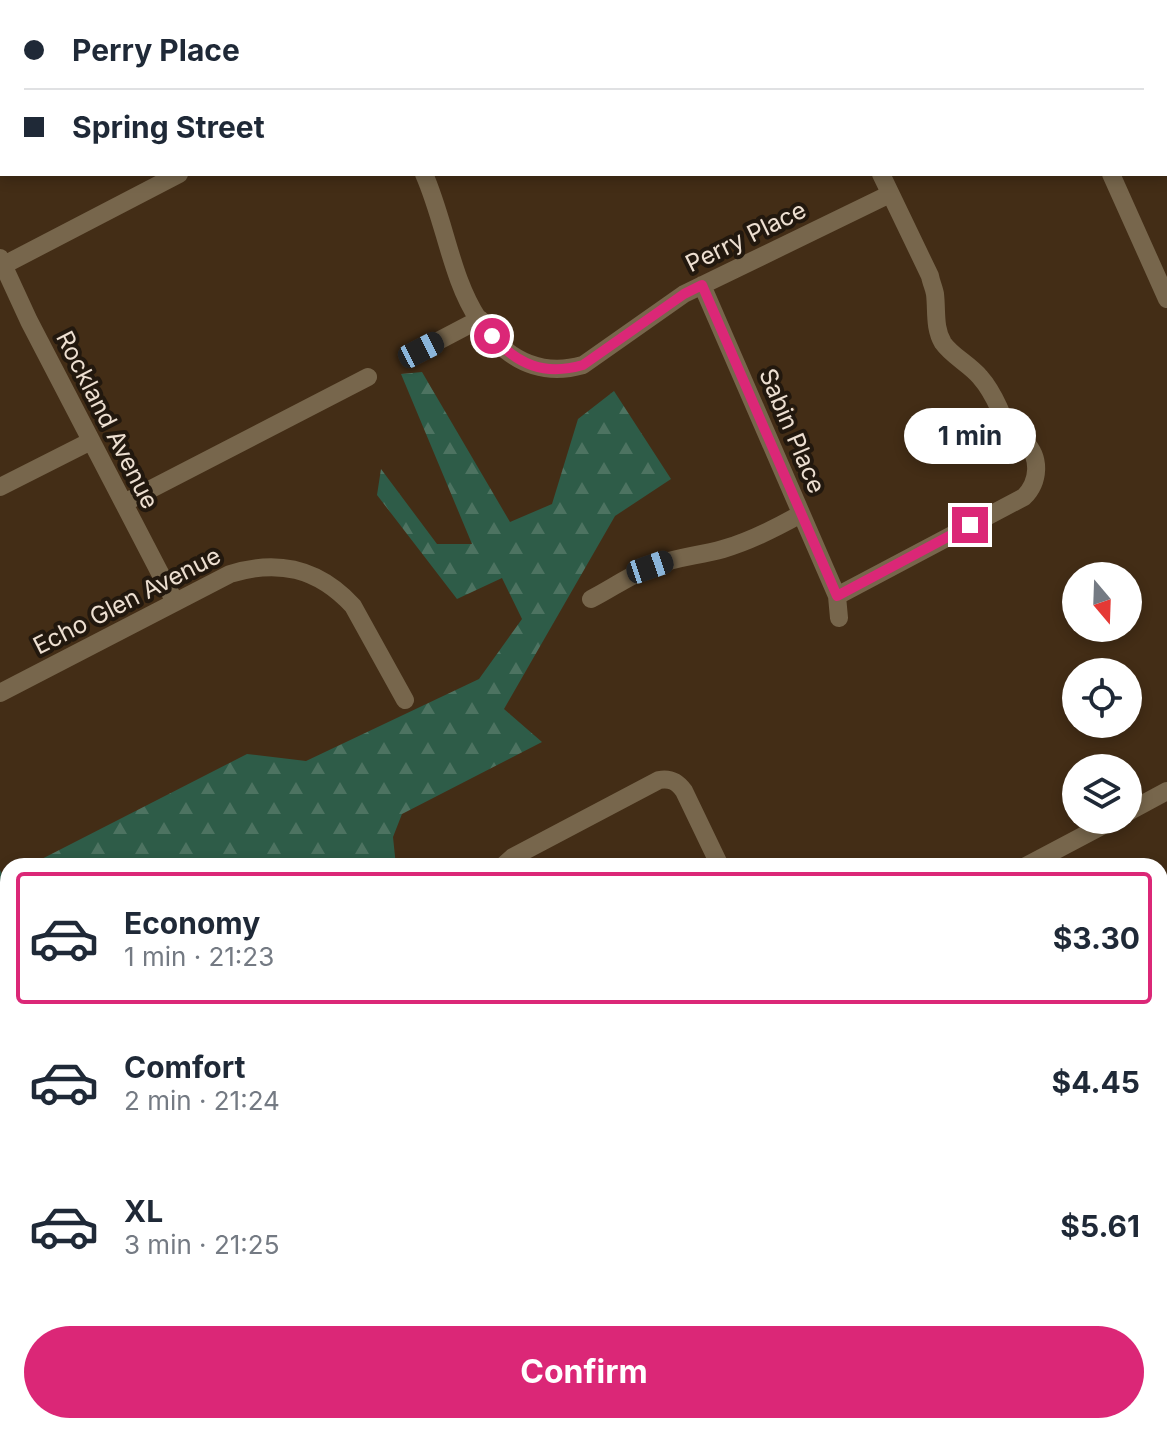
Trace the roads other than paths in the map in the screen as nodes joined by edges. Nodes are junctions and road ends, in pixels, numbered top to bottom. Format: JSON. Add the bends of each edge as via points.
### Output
{"nodes":[{"id":1,"x":175,"y":176,"type":"edge"},
{"id":2,"x":425,"y":176,"type":"edge"},
{"id":3,"x":882,"y":176,"type":"edge"},
{"id":4,"x":1112,"y":176,"type":"edge"},
{"id":5,"x":890,"y":194,"type":"junction"},
{"id":6,"x":1,"y":263,"type":"edge"},
{"id":7,"x":702,"y":285,"type":"junction"},
{"id":8,"x":1167,"y":299,"type":"edge"},
{"id":9,"x":480,"y":319,"type":"junction"},
{"id":10,"x":421,"y":350,"type":"dead end"},
{"id":11,"x":368,"y":377,"type":"dead end"},
{"id":12,"x":91,"y":441,"type":"junction"},
{"id":13,"x":0,"y":487,"type":"edge"},
{"id":14,"x":124,"y":503,"type":"junction"},
{"id":15,"x":801,"y":514,"type":"junction"},
{"id":16,"x":837,"y":596,"type":"junction"},
{"id":17,"x":591,"y":599,"type":"dead end"},
{"id":18,"x":175,"y":602,"type":"junction"},
{"id":19,"x":839,"y":618,"type":"dead end"},
{"id":20,"x":0,"y":693,"type":"edge"},
{"id":21,"x":405,"y":700,"type":"dead end"},
{"id":22,"x":1167,"y":791,"type":"edge"},
{"id":23,"x":1142,"y":804,"type":"edge"},
{"id":24,"x":1087,"y":834,"type":"edge"},
{"id":25,"x":512,"y":858,"type":"edge"},
{"id":26,"x":716,"y":858,"type":"edge"},
{"id":27,"x":1041,"y":858,"type":"edge"},
{"id":28,"x":977,"y":1434,"type":"edge"},
{"id":29,"x":992,"y":1434,"type":"edge"}],
"edges":[{"from":1,"to":6,"type":"street"},
{"from":2,"to":9,"type":"street","via":[[459,280]]},
{"from":3,"to":5,"type":"street"},
{"from":4,"to":8,"type":"street"},
{"from":5,"to":7,"type":"street","name":"Perry Place"},
{"from":5,"to":16,"type":"street","via":[[930,276],[939,335],[981,378],[1005,425],[1031,450],[1035,482],[1024,497]]},
{"from":6,"to":12,"type":"street","name":"Rockland Avenue"},
{"from":7,"to":9,"type":"street","name":"Perry Place","via":[[570,369],[538,368],[512,356]]},
{"from":7,"to":15,"type":"street","name":"Sabin Place"},
{"from":9,"to":10,"type":"street"},
{"from":11,"to":14,"type":"street"},
{"from":12,"to":13,"type":"street"},
{"from":12,"to":14,"type":"street","name":"Rockland Avenue"},
{"from":14,"to":18,"type":"street","name":"Rockland Avenue"},
{"from":15,"to":16,"type":"street","name":"Sabin Place"},
{"from":15,"to":17,"type":"street","via":[[749,541],[650,567]]},
{"from":16,"to":19,"type":"street","name":"Sabin Place"},
{"from":18,"to":20,"type":"street","name":"Echo Glen Avenue"},
{"from":18,"to":21,"type":"street","name":"Echo Glen Avenue","via":[[247,569],[282,567],[314,575],[353,606]]},
{"from":22,"to":23,"type":"street"},
{"from":24,"to":27,"type":"street"},
{"from":25,"to":26,"type":"street","via":[[667,779],[684,791]]},
{"from":28,"to":29,"type":"street"}]}
